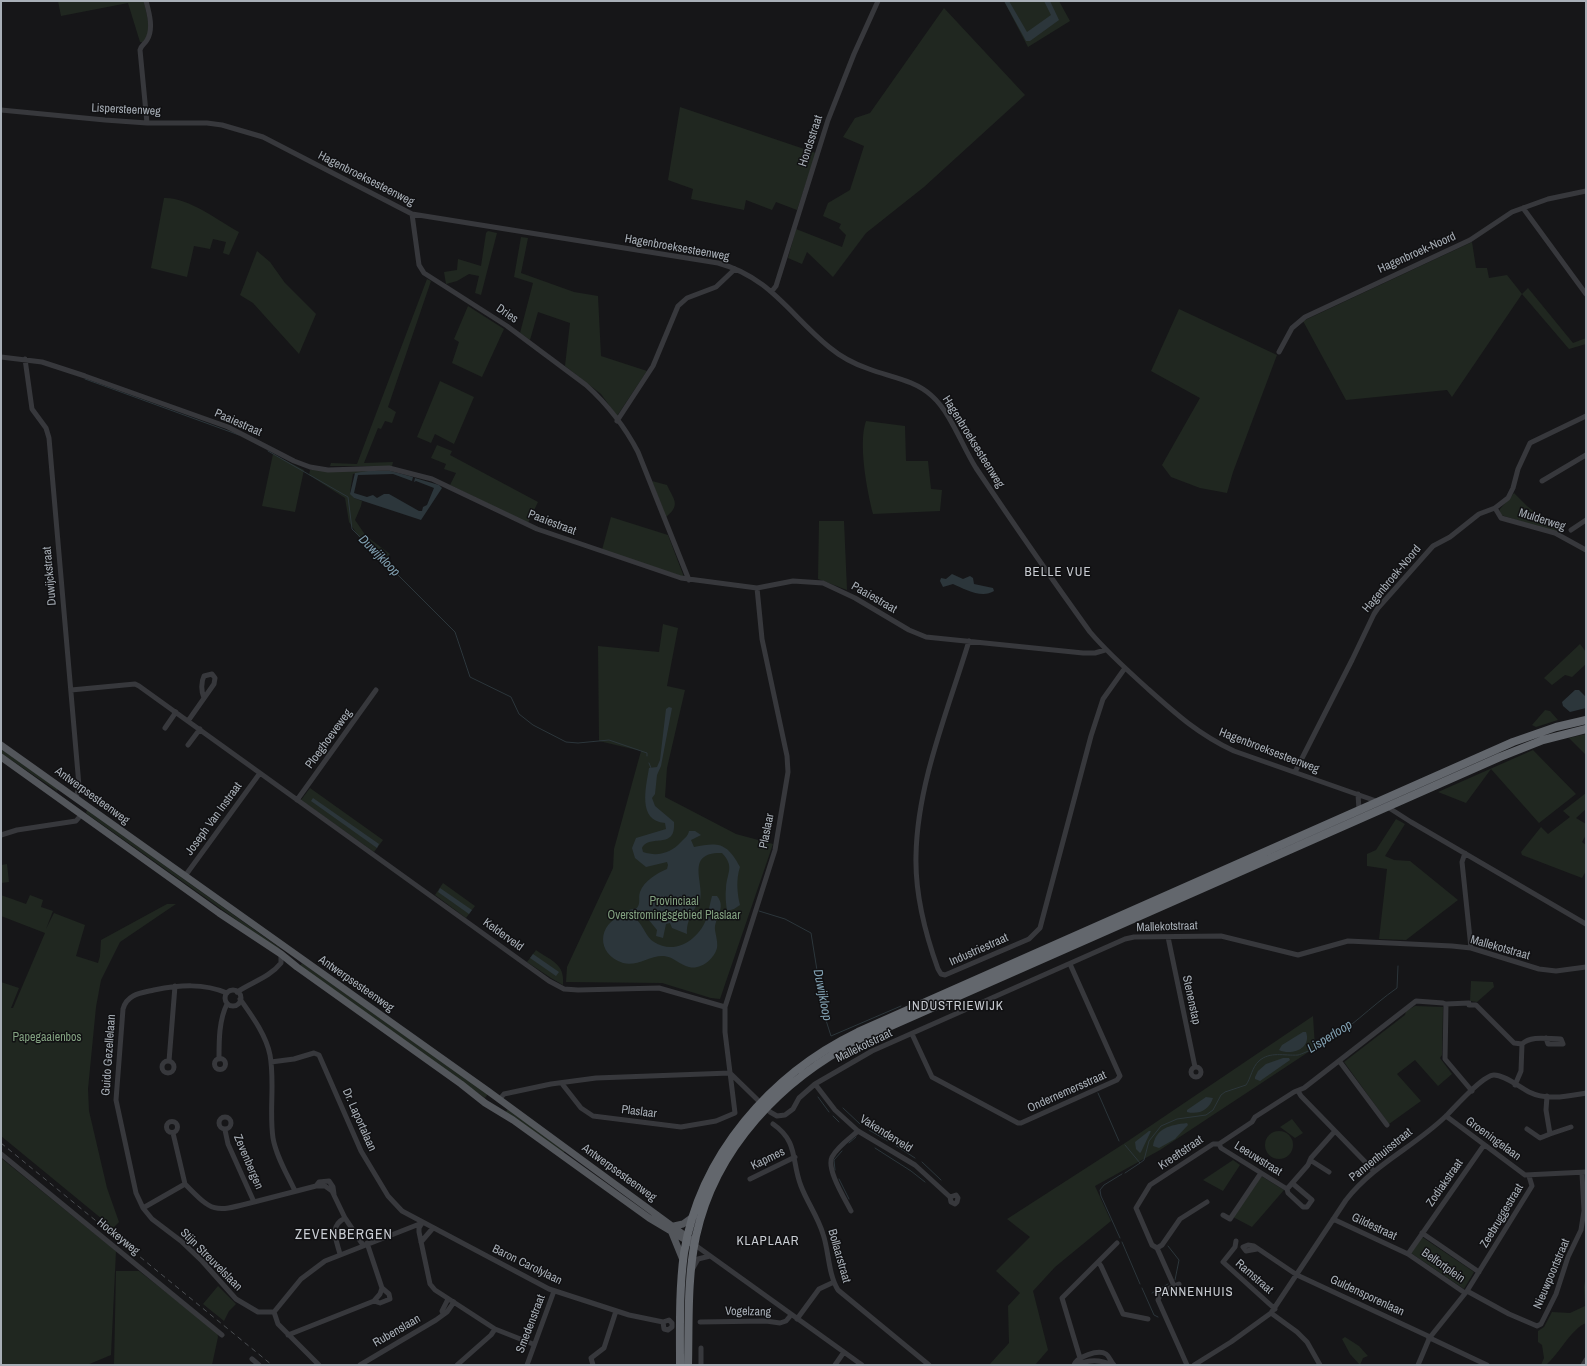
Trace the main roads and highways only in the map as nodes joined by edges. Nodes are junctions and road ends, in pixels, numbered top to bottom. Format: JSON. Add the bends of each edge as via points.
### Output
{"nodes":[{"id":1,"x":1586,"y":720,"type":"edge"},
{"id":2,"x":1586,"y":729,"type":"edge"},
{"id":3,"x":1,"y":745,"type":"edge"},
{"id":4,"x":1,"y":757,"type":"edge"},
{"id":5,"x":27,"y":775,"type":"junction"},
{"id":6,"x":76,"y":797,"type":"junction"},
{"id":7,"x":91,"y":808,"type":"junction"},
{"id":8,"x":80,"y":815,"type":"junction"},
{"id":9,"x":492,"y":1094,"type":"junction"},
{"id":10,"x":485,"y":1103,"type":"junction"},
{"id":11,"x":763,"y":1105,"type":"junction"},
{"id":12,"x":564,"y":1152,"type":"junction"},
{"id":13,"x":694,"y":1216,"type":"junction"},
{"id":14,"x":673,"y":1229,"type":"junction"},
{"id":15,"x":690,"y":1241,"type":"junction"},
{"id":16,"x":683,"y":1260,"type":"junction"},
{"id":17,"x":680,"y":1365,"type":"edge"},
{"id":18,"x":688,"y":1365,"type":"edge"}],
"edges":[{"from":1,"to":11,"type":"highway","via":[[1526,737],[841,1040],[801,1066]]},
{"from":2,"to":11,"type":"highway","via":[[1529,745],[859,1040],[812,1067]]},
{"from":3,"to":6,"type":"main road","name":"Antwerpsesteenweg"},
{"from":4,"to":5,"type":"main road","name":"Antwerpsesteenweg"},
{"from":5,"to":6,"type":"main road","via":[[69,801]]},
{"from":5,"to":8,"type":"main road","name":"Antwerpsesteenweg"},
{"from":6,"to":7,"type":"main road","name":"Antwerpsesteenweg"},
{"from":7,"to":8,"type":"main road","via":[[82,806],[79,809]]},
{"from":7,"to":9,"type":"main road","name":"Antwerpsesteenweg"},
{"from":8,"to":10,"type":"main road","name":"Antwerpsesteenweg","via":[[281,954]]},
{"from":9,"to":10,"type":"main road","via":[[493,1102]]},
{"from":9,"to":12,"type":"main road","name":"Antwerpsesteenweg"},
{"from":10,"to":12,"type":"main road","name":"Antwerpsesteenweg"},
{"from":11,"to":13,"type":"highway","via":[[738,1129],[719,1158]]},
{"from":11,"to":15,"type":"highway","via":[[721,1171]]},
{"from":12,"to":14,"type":"main road","name":"Antwerpsesteenweg"},
{"from":12,"to":14,"type":"main road","name":"Antwerpsesteenweg","via":[[661,1217]]},
{"from":13,"to":14,"type":"main road"},
{"from":13,"to":15,"type":"highway"},
{"from":14,"to":15,"type":"main road","name":"Antwerpsesteenweg"},
{"from":14,"to":16,"type":"main road"},
{"from":15,"to":16,"type":"highway"},
{"from":15,"to":18,"type":"highway"},
{"from":16,"to":17,"type":"highway"}]}
